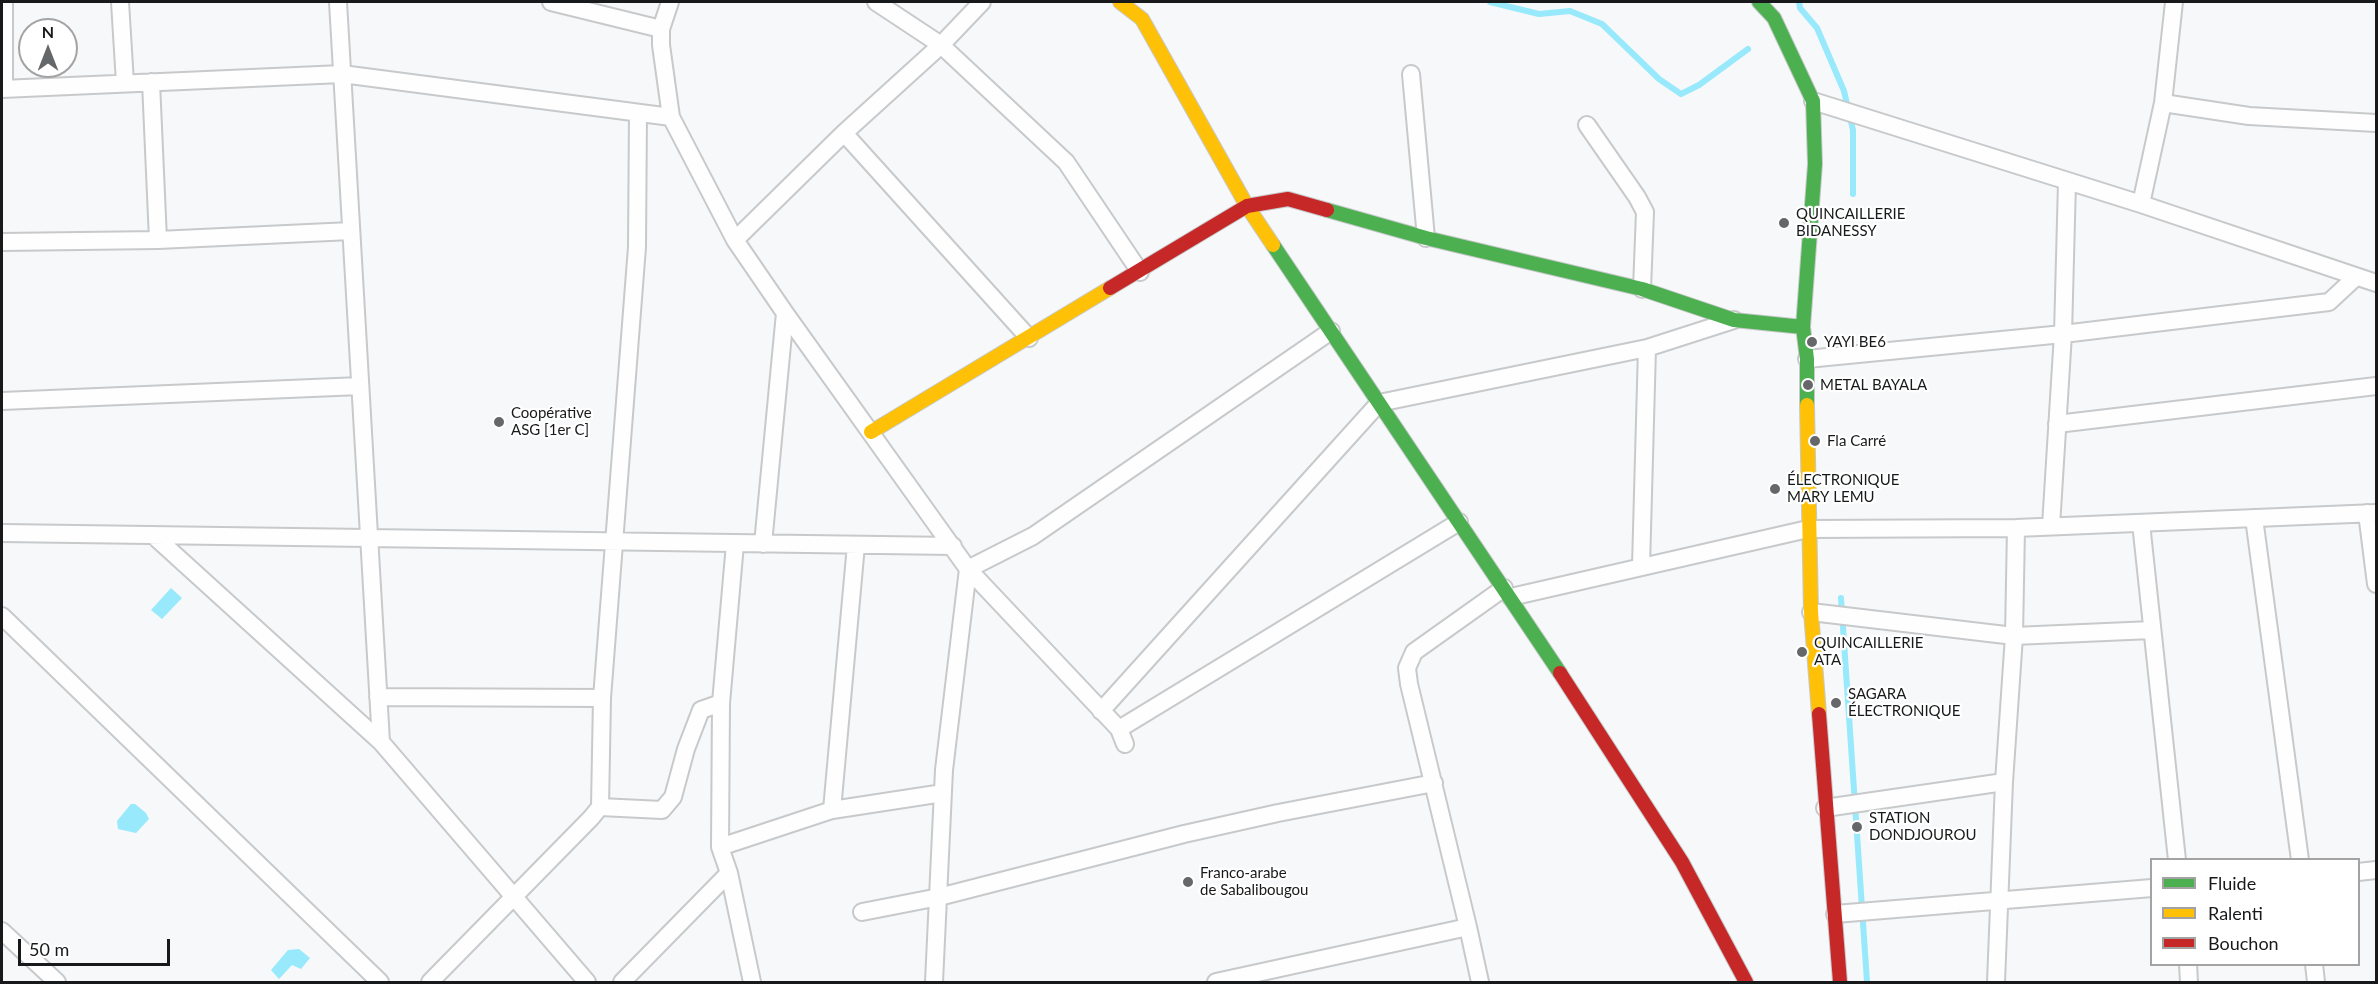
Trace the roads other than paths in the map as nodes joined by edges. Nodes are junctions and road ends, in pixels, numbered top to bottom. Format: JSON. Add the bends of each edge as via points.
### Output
{"nodes":[{"id":1,"x":4,"y":2,"type":"edge"},
{"id":2,"x":120,"y":2,"type":"edge"},
{"id":3,"x":338,"y":2,"type":"edge"},
{"id":4,"x":552,"y":2,"type":"edge"},
{"id":5,"x":670,"y":2,"type":"edge"},
{"id":6,"x":876,"y":2,"type":"edge"},
{"id":7,"x":982,"y":2,"type":"edge"},
{"id":8,"x":1120,"y":2,"type":"edge"},
{"id":9,"x":1759,"y":2,"type":"edge"},
{"id":10,"x":2174,"y":2,"type":"edge"},
{"id":11,"x":661,"y":29,"type":"junction"},
{"id":12,"x":941,"y":45,"type":"junction"},
{"id":13,"x":342,"y":74,"type":"junction"},
{"id":14,"x":1411,"y":74,"type":"dead end"},
{"id":15,"x":152,"y":82,"type":"junction"},
{"id":16,"x":125,"y":83,"type":"junction"},
{"id":17,"x":3,"y":89,"type":"edge"},
{"id":18,"x":1813,"y":101,"type":"junction"},
{"id":19,"x":2163,"y":103,"type":"junction"},
{"id":20,"x":638,"y":112,"type":"junction"},
{"id":21,"x":671,"y":117,"type":"junction"},
{"id":22,"x":2376,"y":123,"type":"edge"},
{"id":23,"x":1587,"y":124,"type":"dead end"},
{"id":24,"x":844,"y":133,"type":"junction"},
{"id":25,"x":2067,"y":182,"type":"junction"},
{"id":26,"x":2141,"y":204,"type":"junction"},
{"id":27,"x":1247,"y":206,"type":"junction"},
{"id":28,"x":351,"y":231,"type":"junction"},
{"id":29,"x":1426,"y":238,"type":"junction"},
{"id":30,"x":158,"y":240,"type":"junction"},
{"id":31,"x":735,"y":240,"type":"junction"},
{"id":32,"x":2,"y":242,"type":"edge"},
{"id":33,"x":1140,"y":272,"type":"junction"},
{"id":34,"x":2356,"y":277,"type":"junction"},
{"id":35,"x":2376,"y":283,"type":"edge"},
{"id":36,"x":1642,"y":289,"type":"junction"},
{"id":37,"x":785,"y":313,"type":"junction"},
{"id":38,"x":1734,"y":320,"type":"junction"},
{"id":39,"x":1803,"y":327,"type":"junction"},
{"id":40,"x":1331,"y":331,"type":"junction"},
{"id":41,"x":2063,"y":334,"type":"junction"},
{"id":42,"x":1029,"y":338,"type":"junction"},
{"id":43,"x":1647,"y":348,"type":"junction"},
{"id":44,"x":1807,"y":360,"type":"junction"},
{"id":45,"x":360,"y":386,"type":"junction"},
{"id":46,"x":2376,"y":386,"type":"edge"},
{"id":47,"x":2,"y":401,"type":"edge"},
{"id":48,"x":1379,"y":403,"type":"junction"},
{"id":49,"x":2057,"y":424,"type":"junction"},
{"id":50,"x":871,"y":432,"type":"junction"},
{"id":51,"x":2372,"y":513,"type":"edge"},
{"id":52,"x":2254,"y":518,"type":"junction"},
{"id":53,"x":1459,"y":522,"type":"junction"},
{"id":54,"x":2141,"y":523,"type":"junction"},
{"id":55,"x":2051,"y":526,"type":"junction"},
{"id":56,"x":2016,"y":528,"type":"junction"},
{"id":57,"x":1808,"y":529,"type":"junction"},
{"id":58,"x":2,"y":533,"type":"edge"},
{"id":59,"x":153,"y":535,"type":"junction"},
{"id":60,"x":369,"y":540,"type":"junction"},
{"id":61,"x":616,"y":542,"type":"junction"},
{"id":62,"x":735,"y":544,"type":"junction"},
{"id":63,"x":763,"y":544,"type":"junction"},
{"id":64,"x":856,"y":545,"type":"junction"},
{"id":65,"x":953,"y":546,"type":"junction"},
{"id":66,"x":1641,"y":566,"type":"junction"},
{"id":67,"x":968,"y":569,"type":"junction"},
{"id":68,"x":2376,"y":584,"type":"edge"},
{"id":69,"x":1508,"y":593,"type":"junction"},
{"id":70,"x":1811,"y":612,"type":"junction"},
{"id":71,"x":5,"y":627,"type":"edge"},
{"id":72,"x":2152,"y":630,"type":"junction"},
{"id":73,"x":2014,"y":636,"type":"junction"},
{"id":74,"x":378,"y":697,"type":"junction"},
{"id":75,"x":602,"y":698,"type":"junction"},
{"id":76,"x":721,"y":703,"type":"junction"},
{"id":77,"x":1101,"y":711,"type":"junction"},
{"id":78,"x":381,"y":742,"type":"junction"},
{"id":79,"x":2004,"y":782,"type":"junction"},
{"id":80,"x":1434,"y":783,"type":"junction"},
{"id":81,"x":943,"y":793,"type":"junction"},
{"id":82,"x":600,"y":807,"type":"junction"},
{"id":83,"x":1825,"y":808,"type":"junction"},
{"id":84,"x":832,"y":810,"type":"junction"},
{"id":85,"x":720,"y":847,"type":"junction"},
{"id":86,"x":2176,"y":858,"type":"edge"},
{"id":87,"x":2300,"y":858,"type":"edge"},
{"id":88,"x":2376,"y":870,"type":"edge"},
{"id":89,"x":2360,"y":872,"type":"edge"},
{"id":90,"x":729,"y":873,"type":"junction"},
{"id":91,"x":2150,"y":888,"type":"edge"},
{"id":92,"x":513,"y":897,"type":"junction"},
{"id":93,"x":939,"y":897,"type":"junction"},
{"id":94,"x":2000,"y":900,"type":"junction"},
{"id":95,"x":862,"y":912,"type":"dead end"},
{"id":96,"x":1835,"y":914,"type":"junction"},
{"id":97,"x":1468,"y":927,"type":"junction"},
{"id":98,"x":2,"y":931,"type":"edge"},
{"id":99,"x":2187,"y":966,"type":"edge"},
{"id":100,"x":2314,"y":966,"type":"edge"},
{"id":101,"x":57,"y":982,"type":"edge"},
{"id":102,"x":380,"y":982,"type":"edge"},
{"id":103,"x":430,"y":982,"type":"edge"},
{"id":104,"x":587,"y":982,"type":"edge"},
{"id":105,"x":622,"y":982,"type":"edge"},
{"id":106,"x":752,"y":982,"type":"edge"},
{"id":107,"x":934,"y":982,"type":"edge"},
{"id":108,"x":1216,"y":982,"type":"edge"},
{"id":109,"x":1480,"y":982,"type":"edge"},
{"id":110,"x":1746,"y":982,"type":"edge"},
{"id":111,"x":1840,"y":982,"type":"edge"},
{"id":112,"x":1996,"y":982,"type":"edge"},
{"id":113,"x":2189,"y":982,"type":"edge"},
{"id":114,"x":2316,"y":982,"type":"edge"}],
"edges":[{"from":1,"to":17,"type":"street"},
{"from":2,"to":16,"type":"street"},
{"from":3,"to":13,"type":"street"},
{"from":4,"to":11,"type":"street"},
{"from":5,"to":11,"type":"street"},
{"from":6,"to":12,"type":"street"},
{"from":7,"to":12,"type":"street"},
{"from":8,"to":27,"type":"street","via":[[1142,19]]},
{"from":9,"to":18,"type":"street","via":[[1774,18]]},
{"from":10,"to":19,"type":"street"},
{"from":11,"to":21,"type":"street"},
{"from":12,"to":24,"type":"street"},
{"from":12,"to":33,"type":"street","via":[[1066,162]]},
{"from":13,"to":15,"type":"street"},
{"from":13,"to":20,"type":"street"},
{"from":13,"to":28,"type":"street"},
{"from":14,"to":29,"type":"street"},
{"from":15,"to":16,"type":"street"},
{"from":15,"to":30,"type":"street"},
{"from":16,"to":17,"type":"street"},
{"from":18,"to":25,"type":"street"},
{"from":18,"to":39,"type":"street","via":[[1815,164]]},
{"from":19,"to":22,"type":"street","via":[[2248,116]]},
{"from":19,"to":26,"type":"street"},
{"from":20,"to":21,"type":"street"},
{"from":20,"to":61,"type":"street","via":[[637,247]]},
{"from":21,"to":31,"type":"street"},
{"from":23,"to":36,"type":"street","via":[[1645,212]]},
{"from":24,"to":31,"type":"street"},
{"from":24,"to":42,"type":"street"},
{"from":25,"to":26,"type":"street"},
{"from":25,"to":41,"type":"street"},
{"from":26,"to":34,"type":"street"},
{"from":27,"to":29,"type":"street","via":[[1288,199]]},
{"from":27,"to":33,"type":"street"},
{"from":27,"to":40,"type":"street"},
{"from":28,"to":30,"type":"street"},
{"from":28,"to":45,"type":"street"},
{"from":29,"to":36,"type":"street"},
{"from":30,"to":32,"type":"street"},
{"from":31,"to":37,"type":"street"},
{"from":33,"to":42,"type":"street"},
{"from":34,"to":35,"type":"street"},
{"from":34,"to":41,"type":"street","via":[[2329,302]]},
{"from":36,"to":38,"type":"street"},
{"from":37,"to":50,"type":"street"},
{"from":37,"to":63,"type":"street"},
{"from":38,"to":39,"type":"street"},
{"from":38,"to":43,"type":"street"},
{"from":39,"to":44,"type":"street"},
{"from":40,"to":48,"type":"street"},
{"from":40,"to":67,"type":"street","via":[[1033,536]]},
{"from":41,"to":44,"type":"street"},
{"from":41,"to":49,"type":"street"},
{"from":42,"to":50,"type":"street"},
{"from":43,"to":48,"type":"street"},
{"from":43,"to":66,"type":"street"},
{"from":44,"to":57,"type":"street"},
{"from":45,"to":47,"type":"street"},
{"from":45,"to":60,"type":"street"},
{"from":46,"to":49,"type":"street"},
{"from":48,"to":53,"type":"street"},
{"from":48,"to":77,"type":"street"},
{"from":49,"to":55,"type":"street"},
{"from":50,"to":65,"type":"street"},
{"from":51,"to":52,"type":"street"},
{"from":51,"to":68,"type":"street"},
{"from":52,"to":54,"type":"street"},
{"from":52,"to":87,"type":"street"},
{"from":53,"to":69,"type":"street"},
{"from":53,"to":77,"type":"street","via":[[1122,736]]},
{"from":54,"to":55,"type":"street"},
{"from":54,"to":72,"type":"street"},
{"from":55,"to":56,"type":"street"},
{"from":56,"to":57,"type":"street"},
{"from":56,"to":73,"type":"street"},
{"from":57,"to":66,"type":"street"},
{"from":57,"to":70,"type":"street"},
{"from":58,"to":59,"type":"street"},
{"from":59,"to":60,"type":"street"},
{"from":59,"to":78,"type":"street"},
{"from":60,"to":61,"type":"street"},
{"from":60,"to":74,"type":"street"},
{"from":61,"to":62,"type":"street"},
{"from":61,"to":75,"type":"street"},
{"from":62,"to":63,"type":"street"},
{"from":62,"to":76,"type":"street"},
{"from":63,"to":64,"type":"street"},
{"from":64,"to":65,"type":"street"},
{"from":64,"to":84,"type":"street"},
{"from":65,"to":67,"type":"street"},
{"from":66,"to":69,"type":"street"},
{"from":67,"to":77,"type":"street"},
{"from":67,"to":81,"type":"street"},
{"from":69,"to":80,"type":"street","via":[[1414,652],[1407,668]]},
{"from":69,"to":110,"type":"street","via":[[1682,862]]},
{"from":70,"to":73,"type":"street"},
{"from":70,"to":83,"type":"street"},
{"from":71,"to":102,"type":"street"},
{"from":72,"to":73,"type":"street"},
{"from":72,"to":86,"type":"street"},
{"from":73,"to":79,"type":"street"},
{"from":74,"to":75,"type":"street"},
{"from":74,"to":78,"type":"street"},
{"from":75,"to":82,"type":"street"},
{"from":76,"to":82,"type":"street","via":[[701,710],[673,797],[662,810]]},
{"from":76,"to":85,"type":"street"},
{"from":78,"to":92,"type":"street"},
{"from":79,"to":83,"type":"street"},
{"from":79,"to":94,"type":"street"},
{"from":80,"to":93,"type":"street","via":[[1196,831]]},
{"from":80,"to":97,"type":"street"},
{"from":81,"to":84,"type":"street"},
{"from":81,"to":93,"type":"street"},
{"from":82,"to":92,"type":"street"},
{"from":83,"to":96,"type":"street"},
{"from":84,"to":85,"type":"street"},
{"from":85,"to":90,"type":"street"},
{"from":88,"to":89,"type":"street"},
{"from":90,"to":105,"type":"street"},
{"from":90,"to":106,"type":"street"},
{"from":91,"to":94,"type":"street"},
{"from":92,"to":103,"type":"street"},
{"from":92,"to":104,"type":"street"},
{"from":93,"to":95,"type":"street"},
{"from":93,"to":107,"type":"street"},
{"from":94,"to":96,"type":"street"},
{"from":94,"to":112,"type":"street"},
{"from":96,"to":111,"type":"street"},
{"from":97,"to":108,"type":"street"},
{"from":97,"to":109,"type":"street"},
{"from":98,"to":101,"type":"street"},
{"from":99,"to":113,"type":"street"},
{"from":100,"to":114,"type":"street"}]}
